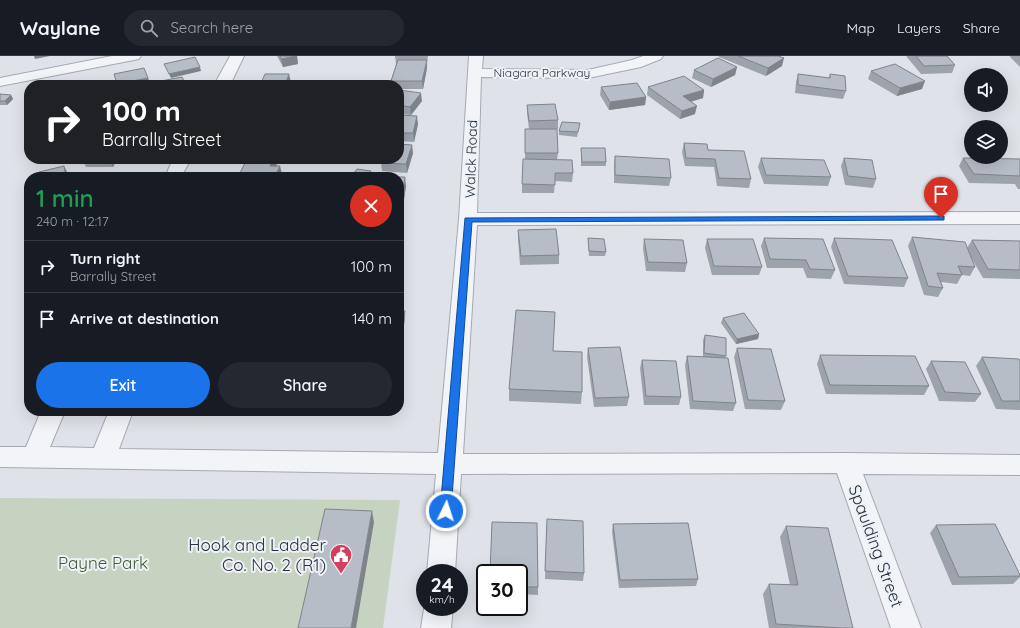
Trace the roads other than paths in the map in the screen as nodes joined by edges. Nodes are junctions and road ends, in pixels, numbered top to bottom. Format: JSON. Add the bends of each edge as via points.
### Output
{"nodes":[{"id":1,"x":134,"y":56,"type":"edge"},
{"id":2,"x":237,"y":56,"type":"edge"},
{"id":3,"x":656,"y":56,"type":"edge"},
{"id":4,"x":475,"y":64,"type":"edge"},
{"id":5,"x":225,"y":80,"type":"edge"},
{"id":6,"x":0,"y":82,"type":"edge"},
{"id":7,"x":1020,"y":218,"type":"edge"},
{"id":8,"x":468,"y":219,"type":"junction"},
{"id":9,"x":51,"y":416,"type":"edge"},
{"id":10,"x":119,"y":416,"type":"edge"},
{"id":11,"x":0,"y":457,"type":"edge"},
{"id":12,"x":34,"y":458,"type":"junction"},
{"id":13,"x":102,"y":458,"type":"junction"},
{"id":14,"x":846,"y":463,"type":"junction"},
{"id":15,"x":449,"y":464,"type":"junction"},
{"id":16,"x":1020,"y":466,"type":"edge"},
{"id":17,"x":442,"y":564,"type":"edge"},
{"id":18,"x":437,"y":616,"type":"edge"},
{"id":19,"x":436,"y":628,"type":"edge"},
{"id":20,"x":906,"y":628,"type":"edge"}],
"edges":[{"from":1,"to":6,"type":"street"},
{"from":2,"to":5,"type":"street"},
{"from":3,"to":4,"type":"street","name":"Niagara Parkway","via":[[588,74]]},
{"from":4,"to":8,"type":"street","name":"Walck Road"},
{"from":7,"to":8,"type":"street"},
{"from":8,"to":15,"type":"street","name":"Walck Road"},
{"from":9,"to":12,"type":"street"},
{"from":10,"to":13,"type":"street"},
{"from":11,"to":12,"type":"street"},
{"from":12,"to":13,"type":"street"},
{"from":13,"to":15,"type":"street"},
{"from":14,"to":15,"type":"street"},
{"from":14,"to":16,"type":"street"},
{"from":14,"to":20,"type":"street","name":"Spaulding Street"},
{"from":15,"to":17,"type":"street","name":"Walck Road"},
{"from":18,"to":19,"type":"street"}]}
